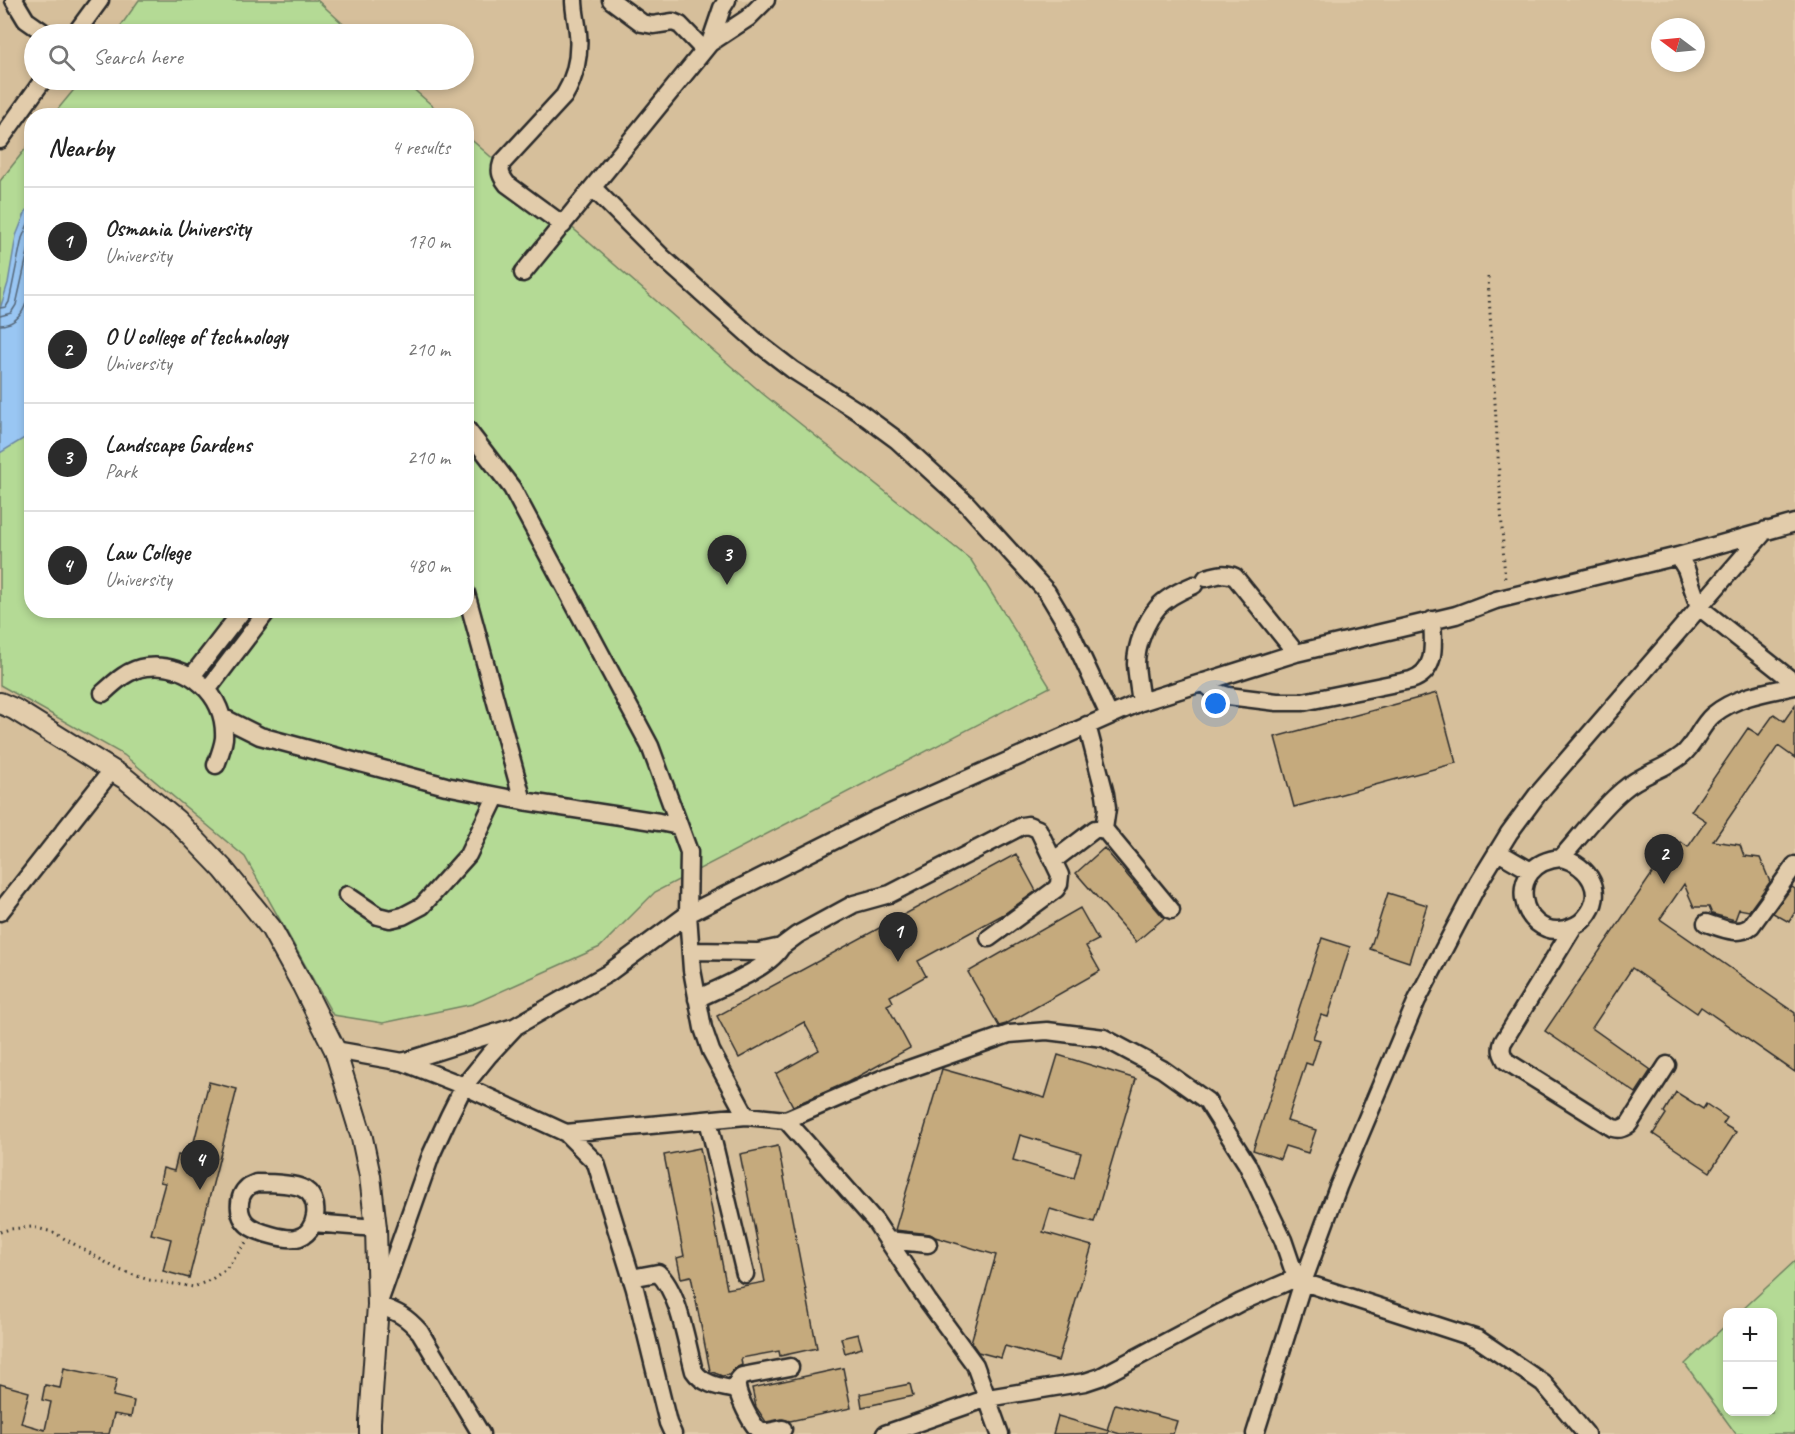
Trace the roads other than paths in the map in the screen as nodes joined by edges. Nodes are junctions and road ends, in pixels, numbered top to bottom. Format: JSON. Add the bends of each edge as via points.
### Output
{"nodes":[{"id":1,"x":14,"y":0,"type":"edge"},
{"id":2,"x":100,"y":0,"type":"edge"},
{"id":3,"x":574,"y":0,"type":"edge"},
{"id":4,"x":610,"y":0,"type":"edge"},
{"id":5,"x":727,"y":0,"type":"edge"},
{"id":6,"x":766,"y":0,"type":"edge"},
{"id":7,"x":32,"y":24,"type":"edge"},
{"id":8,"x":82,"y":24,"type":"edge"},
{"id":9,"x":707,"y":46,"type":"junction"},
{"id":10,"x":36,"y":90,"type":"edge"},
{"id":11,"x":0,"y":140,"type":"edge"},
{"id":12,"x":593,"y":188,"type":"junction"},
{"id":13,"x":563,"y":225,"type":"junction"},
{"id":14,"x":524,"y":273,"type":"dead end"},
{"id":15,"x":474,"y":438,"type":"edge"},
{"id":16,"x":1795,"y":523,"type":"edge"},
{"id":17,"x":1767,"y":530,"type":"junction"},
{"id":18,"x":1678,"y":556,"type":"junction"},
{"id":19,"x":1699,"y":607,"type":"junction"},
{"id":20,"x":237,"y":618,"type":"edge"},
{"id":21,"x":262,"y":618,"type":"edge"},
{"id":22,"x":473,"y":618,"type":"edge"},
{"id":23,"x":1432,"y":620,"type":"junction"},
{"id":24,"x":1296,"y":653,"type":"junction"},
{"id":25,"x":192,"y":676,"type":"junction"},
{"id":26,"x":1203,"y":682,"type":"junction"},
{"id":27,"x":1795,"y":684,"type":"edge"},
{"id":28,"x":208,"y":689,"type":"junction"},
{"id":29,"x":103,"y":693,"type":"dead end"},
{"id":30,"x":1141,"y":702,"type":"junction"},
{"id":31,"x":0,"y":703,"type":"edge"},
{"id":32,"x":1109,"y":715,"type":"junction"},
{"id":33,"x":222,"y":717,"type":"junction"},
{"id":34,"x":1087,"y":725,"type":"junction"},
{"id":35,"x":216,"y":765,"type":"dead end"},
{"id":36,"x":112,"y":770,"type":"junction"},
{"id":37,"x":496,"y":796,"type":"junction"},
{"id":38,"x":523,"y":801,"type":"junction"},
{"id":39,"x":679,"y":826,"type":"junction"},
{"id":40,"x":1104,"y":830,"type":"junction"},
{"id":41,"x":1498,"y":852,"type":"junction"},
{"id":42,"x":1562,"y":858,"type":"junction"},
{"id":43,"x":1053,"y":861,"type":"junction"},
{"id":44,"x":1795,"y":865,"type":"edge"},
{"id":45,"x":1531,"y":871,"type":"junction"},
{"id":46,"x":346,"y":895,"type":"dead end"},
{"id":47,"x":1171,"y":910,"type":"dead end"},
{"id":48,"x":0,"y":912,"type":"edge"},
{"id":49,"x":688,"y":914,"type":"junction"},
{"id":50,"x":1706,"y":923,"type":"dead end"},
{"id":51,"x":1574,"y":926,"type":"junction"},
{"id":52,"x":989,"y":938,"type":"dead end"},
{"id":53,"x":781,"y":947,"type":"junction"},
{"id":54,"x":691,"y":951,"type":"junction"},
{"id":55,"x":697,"y":999,"type":"junction"},
{"id":56,"x":516,"y":1026,"type":"junction"},
{"id":57,"x":335,"y":1050,"type":"junction"},
{"id":58,"x":403,"y":1062,"type":"junction"},
{"id":59,"x":1667,"y":1065,"type":"dead end"},
{"id":60,"x":464,"y":1086,"type":"junction"},
{"id":61,"x":746,"y":1116,"type":"junction"},
{"id":62,"x":708,"y":1120,"type":"junction"},
{"id":63,"x":786,"y":1120,"type":"junction"},
{"id":64,"x":566,"y":1133,"type":"junction"},
{"id":65,"x":313,"y":1223,"type":"junction"},
{"id":66,"x":376,"y":1228,"type":"junction"},
{"id":67,"x":887,"y":1240,"type":"junction"},
{"id":68,"x":928,"y":1244,"type":"dead end"},
{"id":69,"x":745,"y":1274,"type":"dead end"},
{"id":70,"x":632,"y":1278,"type":"junction"},
{"id":71,"x":1300,"y":1280,"type":"junction"},
{"id":72,"x":378,"y":1305,"type":"junction"},
{"id":73,"x":790,"y":1367,"type":"dead end"},
{"id":74,"x":737,"y":1390,"type":"junction"},
{"id":75,"x":988,"y":1398,"type":"junction"},
{"id":76,"x":783,"y":1429,"type":"dead end"},
{"id":77,"x":370,"y":1434,"type":"edge"},
{"id":78,"x":481,"y":1434,"type":"edge"},
{"id":79,"x":673,"y":1434,"type":"edge"},
{"id":80,"x":885,"y":1434,"type":"edge"},
{"id":81,"x":1000,"y":1434,"type":"edge"},
{"id":82,"x":1255,"y":1434,"type":"edge"},
{"id":83,"x":1586,"y":1434,"type":"edge"}],
"edges":[{"from":1,"to":7,"type":"street"},
{"from":2,"to":8,"type":"street"},
{"from":3,"to":13,"type":"street","via":[[579,46],[570,87],[500,170],[507,183]]},
{"from":4,"to":9,"type":"street","via":[[642,23],[680,24]]},
{"from":5,"to":9,"type":"street"},
{"from":6,"to":9,"type":"street","via":[[748,18]]},
{"from":9,"to":12,"type":"street"},
{"from":10,"to":11,"type":"street"},
{"from":12,"to":13,"type":"street"},
{"from":12,"to":32,"type":"street","via":[[662,257],[758,343],[897,440],[967,504],[1047,592]]},
{"from":13,"to":14,"type":"street"},
{"from":15,"to":39,"type":"street","via":[[512,488],[651,746]]},
{"from":16,"to":17,"type":"street"},
{"from":17,"to":18,"type":"street"},
{"from":17,"to":19,"type":"street"},
{"from":18,"to":19,"type":"street"},
{"from":18,"to":23,"type":"street"},
{"from":19,"to":27,"type":"street"},
{"from":19,"to":41,"type":"street","via":[[1537,795]]},
{"from":20,"to":25,"type":"street"},
{"from":21,"to":28,"type":"street"},
{"from":22,"to":38,"type":"street"},
{"from":23,"to":24,"type":"street"},
{"from":23,"to":26,"type":"street","via":[[1433,656],[1422,675],[1411,680],[1303,702],[1228,696]]},
{"from":24,"to":26,"type":"street"},
{"from":24,"to":30,"type":"street","via":[[1234,577],[1220,574],[1178,592],[1159,607],[1146,626],[1136,662]]},
{"from":25,"to":28,"type":"street"},
{"from":25,"to":29,"type":"street","via":[[169,667],[145,667],[122,676]]},
{"from":26,"to":30,"type":"street"},
{"from":27,"to":42,"type":"street","via":[[1753,694],[1713,715],[1685,753],[1623,790]]},
{"from":28,"to":33,"type":"street"},
{"from":30,"to":32,"type":"street"},
{"from":31,"to":36,"type":"main road"},
{"from":32,"to":34,"type":"street"},
{"from":33,"to":35,"type":"street","via":[[224,739]]},
{"from":33,"to":37,"type":"street","via":[[260,736]]},
{"from":34,"to":40,"type":"street","via":[[1105,794]]},
{"from":34,"to":49,"type":"street","via":[[879,818]]},
{"from":36,"to":48,"type":"street"},
{"from":36,"to":57,"type":"main road","via":[[176,820],[257,911],[281,947]]},
{"from":37,"to":38,"type":"street"},
{"from":37,"to":46,"type":"street","via":[[468,855],[422,906],[390,919],[378,916]]},
{"from":38,"to":39,"type":"street"},
{"from":39,"to":49,"type":"street","via":[[689,852]]},
{"from":40,"to":43,"type":"street","via":[[1095,829]]},
{"from":40,"to":47,"type":"street"},
{"from":41,"to":45,"type":"street"},
{"from":41,"to":71,"type":"street","via":[[1417,1000]]},
{"from":42,"to":45,"type":"street","via":[[1550,859]]},
{"from":42,"to":51,"type":"street","via":[[1582,867],[1593,886],[1591,909]]},
{"from":43,"to":52,"type":"street","via":[[1061,879],[1056,889]]},
{"from":43,"to":53,"type":"street","via":[[1038,830],[1022,826],[890,894],[854,904]]},
{"from":44,"to":50,"type":"street","via":[[1745,931]]},
{"from":45,"to":51,"type":"street","via":[[1523,892],[1530,915],[1550,929]]},
{"from":49,"to":54,"type":"street"},
{"from":49,"to":56,"type":"street","via":[[608,974]]},
{"from":51,"to":59,"type":"street","via":[[1503,1042],[1502,1055],[1506,1061],[1618,1129],[1629,1124]]},
{"from":53,"to":54,"type":"street","via":[[758,952]]},
{"from":53,"to":55,"type":"street","via":[[776,955],[745,976]]},
{"from":54,"to":55,"type":"street"},
{"from":55,"to":61,"type":"street","via":[[711,1051]]},
{"from":56,"to":58,"type":"street"},
{"from":56,"to":60,"type":"street"},
{"from":57,"to":58,"type":"street"},
{"from":57,"to":66,"type":"main road","via":[[362,1138]]},
{"from":58,"to":60,"type":"street"},
{"from":60,"to":64,"type":"street"},
{"from":60,"to":72,"type":"street","via":[[431,1155]]},
{"from":61,"to":62,"type":"street"},
{"from":61,"to":63,"type":"street"},
{"from":62,"to":64,"type":"street"},
{"from":62,"to":69,"type":"street"},
{"from":63,"to":67,"type":"street","via":[[875,1221]]},
{"from":63,"to":71,"type":"street","via":[[886,1077],[1009,1034],[1047,1030],[1104,1038],[1162,1069],[1207,1101],[1247,1164]]},
{"from":64,"to":70,"type":"street","via":[[596,1163]]},
{"from":65,"to":65,"type":"street","via":[[314,1201],[303,1188],[256,1183],[242,1197],[241,1215],[254,1229],[295,1239],[310,1232]]},
{"from":65,"to":66,"type":"street"},
{"from":66,"to":72,"type":"main road"},
{"from":67,"to":68,"type":"street"},
{"from":67,"to":75,"type":"street","via":[[975,1365]]},
{"from":70,"to":74,"type":"street","via":[[658,1273],[666,1280],[673,1292],[694,1371],[709,1383]]},
{"from":70,"to":79,"type":"street"},
{"from":71,"to":75,"type":"street","via":[[1241,1302],[1100,1377]]},
{"from":71,"to":82,"type":"street"},
{"from":71,"to":83,"type":"street","via":[[1478,1339],[1543,1383]]},
{"from":72,"to":77,"type":"main road"},
{"from":72,"to":78,"type":"street","via":[[396,1311],[420,1332]]},
{"from":73,"to":74,"type":"street","via":[[742,1376]]},
{"from":74,"to":76,"type":"street","via":[[760,1432]]},
{"from":75,"to":80,"type":"street"},
{"from":75,"to":81,"type":"street"}]}
